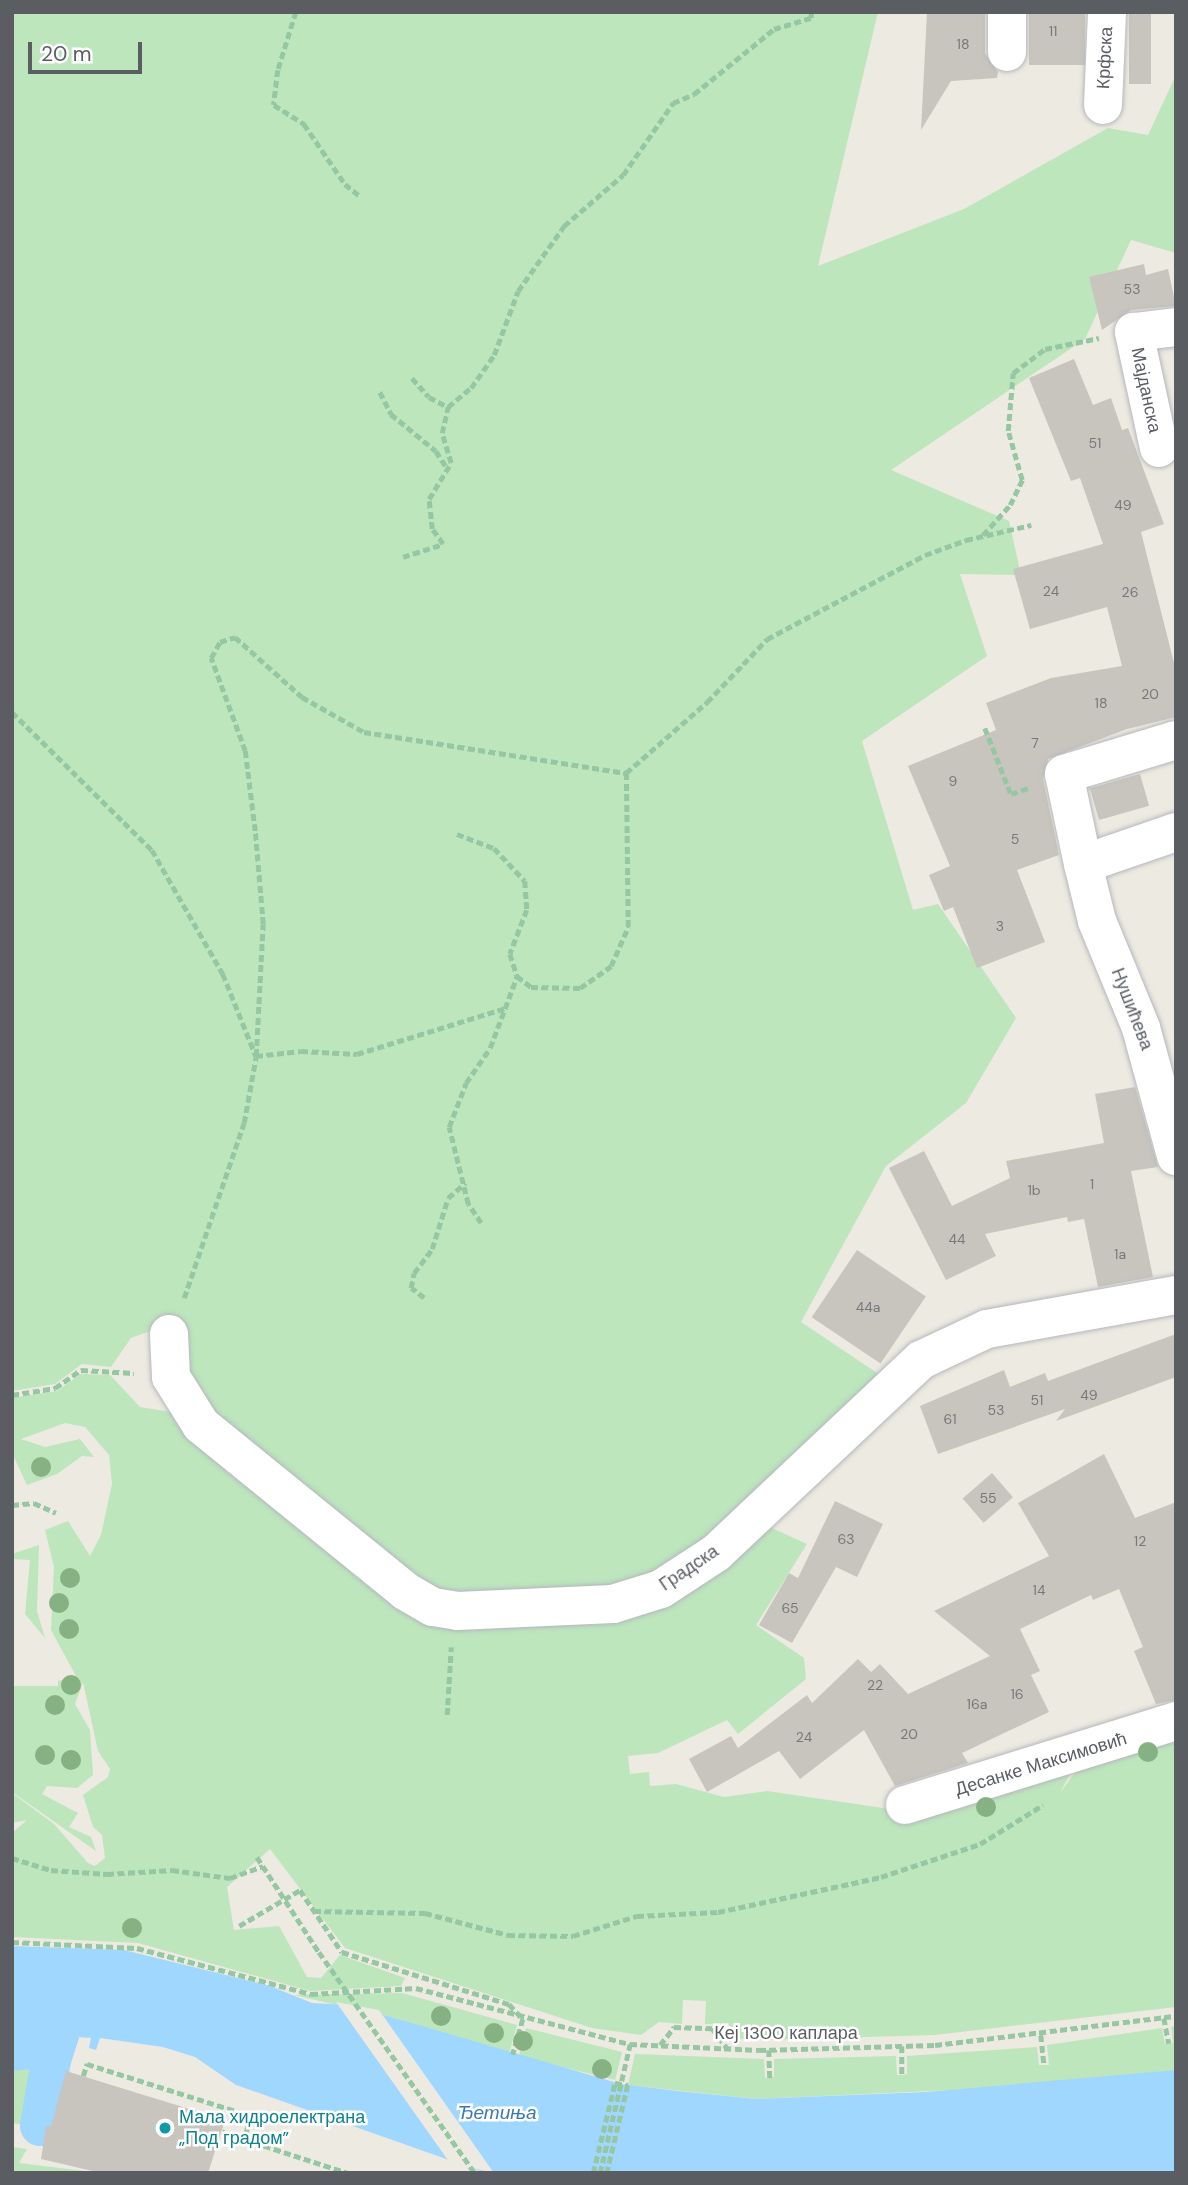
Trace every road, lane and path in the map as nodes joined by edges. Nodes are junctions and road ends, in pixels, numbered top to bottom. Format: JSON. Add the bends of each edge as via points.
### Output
{"nodes":[{"id":1,"x":296,"y":12,"type":"edge"},
{"id":2,"x":811,"y":12,"type":"edge"},
{"id":3,"x":1006,"y":12,"type":"edge"},
{"id":4,"x":1107,"y":12,"type":"edge"},
{"id":5,"x":1007,"y":52,"type":"dead end"},
{"id":6,"x":1103,"y":105,"type":"dead end"},
{"id":7,"x":360,"y":196,"type":"dead end"},
{"id":8,"x":1176,"y":327,"type":"edge"},
{"id":9,"x":1134,"y":332,"type":"junction"},
{"id":10,"x":412,"y":378,"type":"dead end"},
{"id":11,"x":380,"y":392,"type":"dead end"},
{"id":12,"x":448,"y":407,"type":"junction"},
{"id":13,"x":1159,"y":448,"type":"dead end"},
{"id":14,"x":447,"y":468,"type":"junction"},
{"id":15,"x":1031,"y":525,"type":"dead end"},
{"id":16,"x":982,"y":536,"type":"junction"},
{"id":17,"x":403,"y":556,"type":"dead end"},
{"id":18,"x":12,"y":712,"type":"edge"},
{"id":19,"x":985,"y":728,"type":"dead end"},
{"id":20,"x":1176,"y":740,"type":"edge"},
{"id":21,"x":626,"y":773,"type":"junction"},
{"id":22,"x":1064,"y":774,"type":"junction"},
{"id":23,"x":1176,"y":832,"type":"edge"},
{"id":24,"x":457,"y":834,"type":"dead end"},
{"id":25,"x":1083,"y":864,"type":"junction"},
{"id":26,"x":517,"y":976,"type":"junction"},
{"id":27,"x":506,"y":1008,"type":"junction"},
{"id":28,"x":256,"y":1056,"type":"junction"},
{"id":29,"x":1176,"y":1156,"type":"edge"},
{"id":30,"x":465,"y":1182,"type":"junction"},
{"id":31,"x":481,"y":1223,"type":"dead end"},
{"id":32,"x":1176,"y":1296,"type":"edge"},
{"id":33,"x":424,"y":1298,"type":"dead end"},
{"id":34,"x":169,"y":1335,"type":"joint"},
{"id":35,"x":171,"y":1377,"type":"junction"},
{"id":36,"x":12,"y":1395,"type":"edge"},
{"id":37,"x":12,"y":1505,"type":"edge"},
{"id":38,"x":56,"y":1513,"type":"dead end"},
{"id":39,"x":457,"y":1611,"type":"junction"},
{"id":40,"x":447,"y":1715,"type":"dead end"},
{"id":41,"x":1176,"y":1721,"type":"edge"},
{"id":42,"x":1049,"y":1802,"type":"dead end"},
{"id":43,"x":905,"y":1805,"type":"dead end"},
{"id":44,"x":257,"y":1857,"type":"dead end"},
{"id":45,"x":12,"y":1858,"type":"edge"},
{"id":46,"x":263,"y":1866,"type":"junction"},
{"id":47,"x":283,"y":1898,"type":"junction"},
{"id":48,"x":314,"y":1911,"type":"junction"},
{"id":49,"x":239,"y":1926,"type":"dead end"},
{"id":50,"x":12,"y":1942,"type":"edge"},
{"id":51,"x":1176,"y":2017,"type":"edge"},
{"id":52,"x":1164,"y":2018,"type":"junction"},
{"id":53,"x":523,"y":2020,"type":"junction"},
{"id":54,"x":1041,"y":2035,"type":"junction"},
{"id":55,"x":1169,"y":2043,"type":"dead end"},
{"id":56,"x":630,"y":2044,"type":"junction"},
{"id":57,"x":659,"y":2045,"type":"junction"},
{"id":58,"x":901,"y":2046,"type":"junction"},
{"id":59,"x":728,"y":2049,"type":"junction"},
{"id":60,"x":769,"y":2050,"type":"junction"},
{"id":61,"x":513,"y":2055,"type":"dead end"},
{"id":62,"x":1044,"y":2065,"type":"dead end"},
{"id":63,"x":902,"y":2075,"type":"dead end"},
{"id":64,"x":83,"y":2076,"type":"dead end"},
{"id":65,"x":770,"y":2078,"type":"dead end"},
{"id":66,"x":621,"y":2084,"type":"junction"},
{"id":67,"x":222,"y":2132,"type":"dead end"},
{"id":68,"x":244,"y":2138,"type":"junction"},
{"id":69,"x":329,"y":2166,"type":"junction"},
{"id":70,"x":327,"y":2173,"type":"edge"},
{"id":71,"x":348,"y":2173,"type":"edge"},
{"id":72,"x":475,"y":2173,"type":"edge"},
{"id":73,"x":593,"y":2173,"type":"edge"},
{"id":74,"x":600,"y":2173,"type":"edge"},
{"id":75,"x":607,"y":2173,"type":"edge"}],
"edges":[{"from":1,"to":7,"type":"path","via":[[278,70],[274,105],[304,124],[345,184]]},
{"from":2,"to":12,"type":"path","via":[[811,18],[774,29],[658,118],[623,175],[564,226],[518,291],[494,355],[471,388]]},
{"from":3,"to":5,"type":"street"},
{"from":4,"to":6,"type":"street","name":"Крфска"},
{"from":8,"to":9,"type":"street","name":"Мајданска"},
{"from":9,"to":13,"type":"street","name":"Мајданска"},
{"from":9,"to":16,"type":"path","via":[[1045,349],[1013,373],[1008,432],[1022,480],[1010,505]]},
{"from":10,"to":12,"type":"path","via":[[429,397]]},
{"from":11,"to":14,"type":"path","via":[[391,414],[436,451]]},
{"from":12,"to":14,"type":"path","via":[[442,433],[451,463]]},
{"from":14,"to":17,"type":"path","via":[[429,499],[432,529],[443,544]]},
{"from":15,"to":16,"type":"path"},
{"from":16,"to":21,"type":"path","via":[[925,555],[767,639],[707,702]]},
{"from":18,"to":28,"type":"path","via":[[152,850],[223,974]]},
{"from":19,"to":22,"type":"path","via":[[1011,794]]},
{"from":20,"to":22,"type":"street"},
{"from":21,"to":26,"type":"path","via":[[628,927],[611,966],[580,988],[531,987]]},
{"from":21,"to":28,"type":"path","via":[[364,732],[302,697],[235,637],[220,642],[211,658],[245,751],[255,831],[263,924]]},
{"from":22,"to":25,"type":"street","name":"Нушићева"},
{"from":23,"to":25,"type":"street"},
{"from":24,"to":26,"type":"path","via":[[494,848],[525,881],[527,910],[510,954]]},
{"from":25,"to":29,"type":"street","name":"Нушићева","via":[[1097,921],[1142,1028]]},
{"from":26,"to":27,"type":"path"},
{"from":27,"to":28,"type":"path","via":[[357,1054],[301,1051]]},
{"from":27,"to":30,"type":"path","via":[[449,1127]]},
{"from":28,"to":34,"type":"path","via":[[244,1123],[208,1239]]},
{"from":30,"to":31,"type":"path","via":[[468,1204]]},
{"from":30,"to":33,"type":"path","via":[[448,1198],[432,1249],[414,1273],[411,1288]]},
{"from":32,"to":39,"type":"street","name":"Градска","via":[[987,1329],[921,1360],[716,1553],[662,1589],[613,1604]]},
{"from":34,"to":35,"type":"street","name":"Градска"},
{"from":35,"to":36,"type":"path","via":[[88,1369],[55,1388]]},
{"from":35,"to":39,"type":"street","name":"Градска","via":[[190,1413],[248,1465],[405,1591],[433,1607]]},
{"from":37,"to":38,"type":"path","via":[[34,1503]]},
{"from":39,"to":40,"type":"path"},
{"from":41,"to":43,"type":"street","name":"Десанке Максимовић"},
{"from":42,"to":48,"type":"path","via":[[980,1844],[881,1877],[718,1912],[638,1916],[573,1936],[508,1935],[425,1913]]},
{"from":44,"to":46,"type":"path"},
{"from":45,"to":46,"type":"path","via":[[51,1870],[107,1874],[172,1870],[230,1878]]},
{"from":46,"to":47,"type":"path"},
{"from":47,"to":48,"type":"path","via":[[300,1890]]},
{"from":47,"to":49,"type":"path"},
{"from":47,"to":72,"type":"path","bridge":true},
{"from":48,"to":53,"type":"path","via":[[342,1952],[507,2003]]},
{"from":50,"to":53,"type":"path","name":"Кеј 1300 каплара","via":[[137,1948],[311,1994],[416,1988]]},
{"from":51,"to":52,"type":"path","name":"Кеј 1300 каплара"},
{"from":52,"to":54,"type":"path","name":"Кеј 1300 каплара"},
{"from":52,"to":55,"type":"path"},
{"from":53,"to":56,"type":"path","name":"Кеј 1300 каплара"},
{"from":53,"to":61,"type":"path"},
{"from":54,"to":58,"type":"path","name":"Кеј 1300 каплара"},
{"from":54,"to":62,"type":"path"},
{"from":56,"to":57,"type":"path","name":"Кеј 1300 каплара"},
{"from":56,"to":66,"type":"path"},
{"from":57,"to":59,"type":"path","name":"Кеј 1300 каплара"},
{"from":57,"to":59,"type":"path","via":[[674,2026],[693,2026],[712,2028]]},
{"from":58,"to":60,"type":"path","name":"Кеј 1300 каплара"},
{"from":58,"to":63,"type":"path"},
{"from":59,"to":60,"type":"path","name":"Кеј 1300 каплара"},
{"from":60,"to":65,"type":"path"},
{"from":64,"to":68,"type":"path","via":[[87,2064],[252,2116]]},
{"from":66,"to":73,"type":"path","via":[[615,2082]]},
{"from":66,"to":74,"type":"path"},
{"from":66,"to":75,"type":"path","via":[[628,2085]]},
{"from":67,"to":68,"type":"path"},
{"from":68,"to":69,"type":"path"},
{"from":69,"to":70,"type":"path"},
{"from":69,"to":71,"type":"path"}]}
